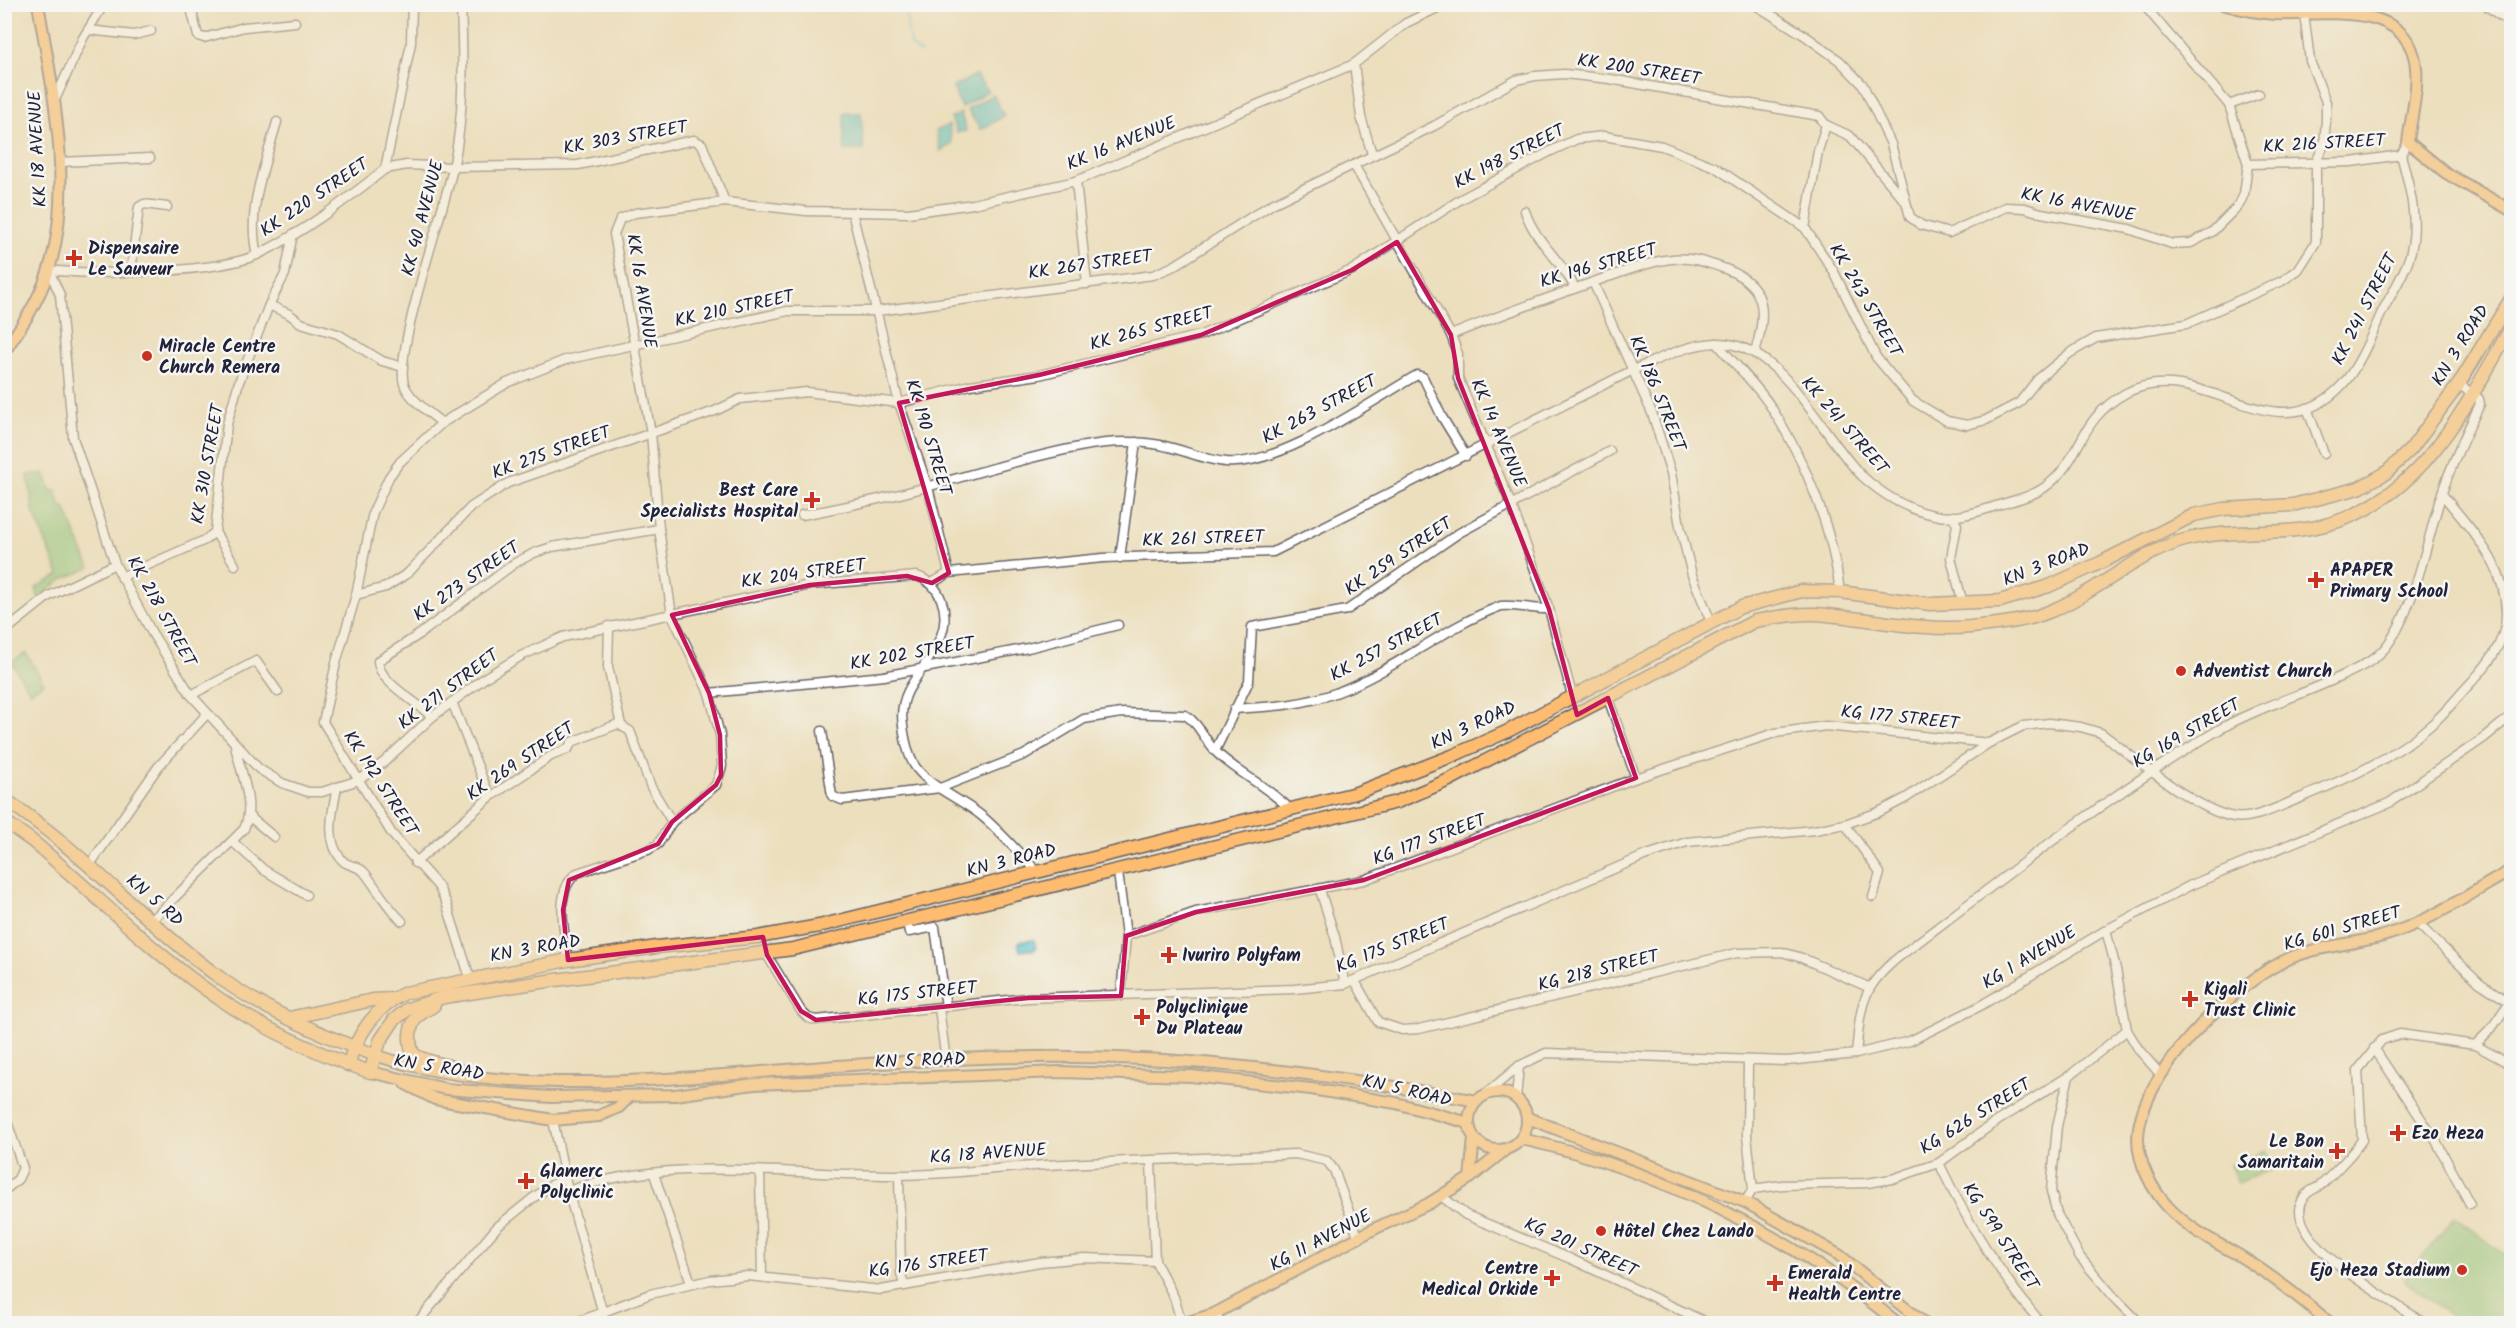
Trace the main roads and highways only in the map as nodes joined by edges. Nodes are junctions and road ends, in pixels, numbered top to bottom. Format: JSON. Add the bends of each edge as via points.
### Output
{"nodes":[{"id":1,"x":38,"y":4,"type":"edge"},
{"id":2,"x":2222,"y":4,"type":"edge"},
{"id":3,"x":2511,"y":211,"type":"edge"},
{"id":4,"x":2511,"y":297,"type":"edge"},
{"id":5,"x":2511,"y":326,"type":"edge"},
{"id":6,"x":4,"y":352,"type":"edge"},
{"id":7,"x":1385,"y":782,"type":"junction"},
{"id":8,"x":4,"y":799,"type":"edge"},
{"id":9,"x":1397,"y":802,"type":"junction"},
{"id":10,"x":4,"y":821,"type":"edge"},
{"id":11,"x":2511,"y":870,"type":"edge"},
{"id":12,"x":763,"y":937,"type":"junction"},
{"id":13,"x":766,"y":955,"type":"junction"},
{"id":14,"x":444,"y":997,"type":"junction"},
{"id":15,"x":391,"y":999,"type":"junction"},
{"id":16,"x":289,"y":1018,"type":"junction"},
{"id":17,"x":353,"y":1047,"type":"junction"},
{"id":18,"x":375,"y":1056,"type":"junction"},
{"id":19,"x":348,"y":1065,"type":"junction"},
{"id":20,"x":370,"y":1072,"type":"junction"},
{"id":21,"x":466,"y":1075,"type":"junction"},
{"id":22,"x":401,"y":1081,"type":"junction"},
{"id":23,"x":629,"y":1097,"type":"junction"},
{"id":24,"x":1480,"y":1099,"type":"junction"},
{"id":25,"x":1528,"y":1118,"type":"junction"},
{"id":26,"x":1469,"y":1123,"type":"junction"},
{"id":27,"x":1474,"y":1138,"type":"junction"},
{"id":28,"x":1522,"y":1139,"type":"junction"},
{"id":29,"x":1505,"y":1150,"type":"junction"},
{"id":30,"x":1470,"y":1178,"type":"junction"},
{"id":31,"x":1182,"y":1323,"type":"edge"},
{"id":32,"x":1899,"y":1323,"type":"edge"},
{"id":33,"x":1925,"y":1323,"type":"edge"},
{"id":34,"x":2331,"y":1323,"type":"edge"}],
"edges":[{"from":1,"to":6,"type":"main road","name":"KK 18 AVENUE","via":[[53,102],[57,220],[49,270],[34,305]]},
{"from":2,"to":3,"type":"main road","via":[[2276,14],[2366,15],[2389,26],[2405,39],[2416,67],[2408,142],[2446,174]]},
{"from":4,"to":7,"type":"highway","name":"KN 3 ROAD","via":[[2459,384],[2411,449],[2386,473],[2359,488],[2293,505],[2194,515],[2049,586],[2000,601],[1930,604],[1802,591],[1769,598],[1711,622],[1506,732]]},
{"from":5,"to":9,"type":"highway","name":"KN 3 ROAD","via":[[2423,466],[2388,497],[2352,516],[2320,526],[2225,533],[2176,543],[2047,613],[2017,621],[1934,627],[1810,614],[1755,621],[1449,780]]},
{"from":7,"to":9,"type":"highway"},
{"from":7,"to":12,"type":"highway","name":"KN 3 ROAD","via":[[1356,793],[879,912]]},
{"from":8,"to":16,"type":"highway","name":"KN 5 RD","via":[[54,835],[224,982]]},
{"from":9,"to":13,"type":"highway","name":"KN 3 ROAD"},
{"from":10,"to":19,"type":"highway","via":[[53,858],[204,988],[240,1013]]},
{"from":11,"to":34,"type":"main road","name":"KG 601 STREET","via":[[2418,924],[2282,962],[2203,1020],[2161,1075],[2143,1113],[2138,1139],[2142,1164],[2169,1208]]},
{"from":12,"to":13,"type":"highway"},
{"from":12,"to":15,"type":"highway","name":"KN 3 ROAD","via":[[568,960],[470,978]]},
{"from":13,"to":14,"type":"highway","name":"KN 3 ROAD","via":[[684,962]]},
{"from":14,"to":18,"type":"highway","name":"KN 3 ROAD","via":[[400,1014],[380,1041]]},
{"from":14,"to":21,"type":"highway","via":[[413,1022],[409,1044],[413,1054],[421,1059],[459,1068]]},
{"from":15,"to":16,"type":"highway"},
{"from":15,"to":17,"type":"highway","name":"KN 3 ROAD"},
{"from":16,"to":17,"type":"highway"},
{"from":17,"to":18,"type":"highway"},
{"from":17,"to":19,"type":"highway","name":"KN 3 ROAD"},
{"from":18,"to":20,"type":"highway","name":"KN 3 ROAD"},
{"from":18,"to":21,"type":"main road"},
{"from":19,"to":20,"type":"highway"},
{"from":20,"to":22,"type":"main road","name":"KN 5 ROAD"},
{"from":21,"to":24,"type":"main road","name":"KN 5 ROAD","via":[[619,1081],[1034,1056],[1183,1060],[1340,1077]]},
{"from":22,"to":23,"type":"main road","name":"KN 5 ROAD","via":[[495,1094]]},
{"from":22,"to":23,"type":"main road","via":[[435,1099],[553,1120],[600,1116]]},
{"from":23,"to":26,"type":"main road","name":"KN 5 ROAD","via":[[753,1084],[1059,1072],[1130,1073],[1311,1089],[1396,1102]]},
{"from":24,"to":25,"type":"main road","via":[[1499,1092],[1516,1098]]},
{"from":24,"to":26,"type":"main road"},
{"from":25,"to":28,"type":"main road"},
{"from":25,"to":33,"type":"main road","via":[[1745,1202],[1839,1255]]},
{"from":26,"to":27,"type":"main road"},
{"from":27,"to":29,"type":"main road","via":[[1488,1149]]},
{"from":27,"to":30,"type":"main road"},
{"from":28,"to":29,"type":"main road"},
{"from":28,"to":32,"type":"main road","via":[[1624,1170],[1742,1219],[1810,1259]]},
{"from":29,"to":30,"type":"main road","name":"KG 11 AVENUE"},
{"from":30,"to":31,"type":"main road","name":"KG 11 AVENUE","via":[[1214,1314]]}]}
